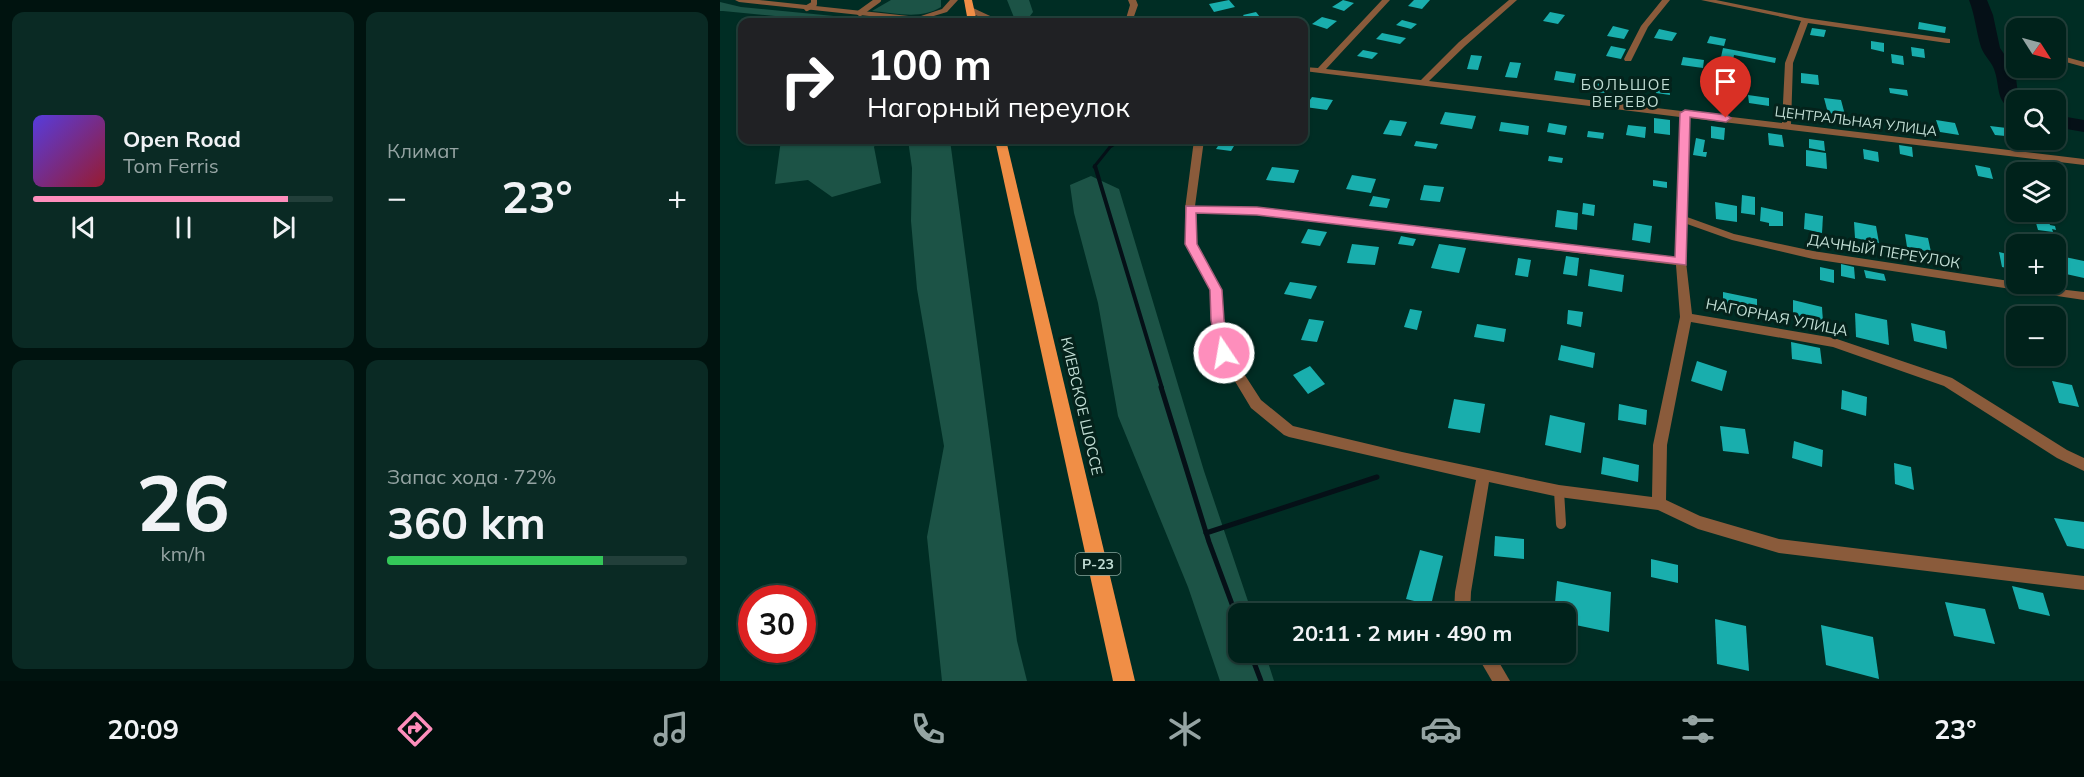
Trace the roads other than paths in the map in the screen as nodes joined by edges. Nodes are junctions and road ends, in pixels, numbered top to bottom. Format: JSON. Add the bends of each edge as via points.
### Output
{"nodes":[{"id":1,"x":739,"y":0,"type":"edge"},
{"id":2,"x":814,"y":0,"type":"edge"},
{"id":3,"x":878,"y":0,"type":"edge"},
{"id":4,"x":954,"y":0,"type":"edge"},
{"id":5,"x":1132,"y":0,"type":"edge"},
{"id":6,"x":1383,"y":0,"type":"edge"},
{"id":7,"x":1513,"y":0,"type":"edge"},
{"id":8,"x":1666,"y":0,"type":"edge"},
{"id":9,"x":1705,"y":0,"type":"edge"},
{"id":10,"x":969,"y":5,"type":"edge"},
{"id":11,"x":807,"y":8,"type":"junction"},
{"id":12,"x":860,"y":14,"type":"junction"},
{"id":13,"x":899,"y":18,"type":"edge"},
{"id":14,"x":913,"y":18,"type":"edge"},
{"id":15,"x":992,"y":18,"type":"edge"},
{"id":16,"x":1130,"y":18,"type":"edge"},
{"id":17,"x":1805,"y":20,"type":"junction"},
{"id":18,"x":1947,"y":41,"type":"dead end"},
{"id":19,"x":1628,"y":58,"type":"dead end"},
{"id":20,"x":2066,"y":59,"type":"edge"},
{"id":21,"x":2084,"y":65,"type":"edge"},
{"id":22,"x":1308,"y":69,"type":"edge"},
{"id":23,"x":1320,"y":70,"type":"junction"},
{"id":24,"x":1424,"y":82,"type":"junction"},
{"id":25,"x":1685,"y":113,"type":"junction"},
{"id":26,"x":1786,"y":126,"type":"junction"},
{"id":27,"x":1001,"y":144,"type":"edge"},
{"id":28,"x":1198,"y":144,"type":"edge"},
{"id":29,"x":2084,"y":162,"type":"edge"},
{"id":30,"x":1190,"y":209,"type":"junction"},
{"id":31,"x":1683,"y":219,"type":"junction"},
{"id":32,"x":1681,"y":262,"type":"junction"},
{"id":33,"x":2084,"y":296,"type":"edge"},
{"id":34,"x":1686,"y":317,"type":"junction"},
{"id":35,"x":2084,"y":465,"type":"edge"},
{"id":36,"x":1484,"y":474,"type":"junction"},
{"id":37,"x":1559,"y":491,"type":"junction"},
{"id":38,"x":1659,"y":504,"type":"junction"},
{"id":39,"x":1561,"y":524,"type":"dead end"},
{"id":40,"x":2084,"y":583,"type":"edge"},
{"id":41,"x":1462,"y":603,"type":"edge"},
{"id":42,"x":1490,"y":663,"type":"edge"},
{"id":43,"x":1124,"y":681,"type":"edge"},
{"id":44,"x":1502,"y":681,"type":"edge"}],
"edges":[{"from":1,"to":11,"type":"street"},
{"from":2,"to":11,"type":"lane"},
{"from":3,"to":12,"type":"lane"},
{"from":4,"to":14,"type":"street","via":[[940,12]]},
{"from":5,"to":16,"type":"street"},
{"from":6,"to":23,"type":"street"},
{"from":7,"to":24,"type":"street"},
{"from":8,"to":19,"type":"street","via":[[1645,26]]},
{"from":9,"to":17,"type":"street"},
{"from":10,"to":15,"type":"street"},
{"from":11,"to":12,"type":"street"},
{"from":12,"to":13,"type":"street"},
{"from":17,"to":18,"type":"street"},
{"from":17,"to":26,"type":"street","via":[[1789,63]]},
{"from":20,"to":21,"type":"street"},
{"from":22,"to":23,"type":"street","name":"ЦЕНТРАЛЬНАЯ УЛИЦА"},
{"from":23,"to":24,"type":"street","name":"ЦЕНТРАЛЬНАЯ УЛИЦА"},
{"from":24,"to":25,"type":"street","name":"ЦЕНТРАЛЬНАЯ УЛИЦА"},
{"from":25,"to":26,"type":"street","name":"ЦЕНТРАЛЬНАЯ УЛИЦА"},
{"from":25,"to":31,"type":"street"},
{"from":26,"to":29,"type":"street","name":"ЦЕНТРАЛЬНАЯ УЛИЦА"},
{"from":27,"to":43,"type":"main road","name":"КИЕВСКОЕ ШОССЕ","number":"Р-23"},
{"from":28,"to":30,"type":"street"},
{"from":30,"to":32,"type":"street","via":[[1257,211]]},
{"from":30,"to":36,"type":"street","via":[[1191,244],[1216,290],[1224,353],[1256,404],[1289,431]]},
{"from":31,"to":32,"type":"street"},
{"from":31,"to":33,"type":"street","name":"ДАЧНЫЙ ПЕРЕУЛОК","via":[[1732,237],[1813,255]]},
{"from":32,"to":34,"type":"street"},
{"from":34,"to":35,"type":"street","name":"НАГОРНАЯ УЛИЦА","via":[[1834,343],[1948,382]]},
{"from":34,"to":38,"type":"street","via":[[1660,445]]},
{"from":36,"to":37,"type":"street"},
{"from":36,"to":41,"type":"street"},
{"from":37,"to":38,"type":"street"},
{"from":37,"to":39,"type":"lane"},
{"from":38,"to":40,"type":"street","via":[[1698,522],[1779,546]]},
{"from":42,"to":44,"type":"street"}]}
